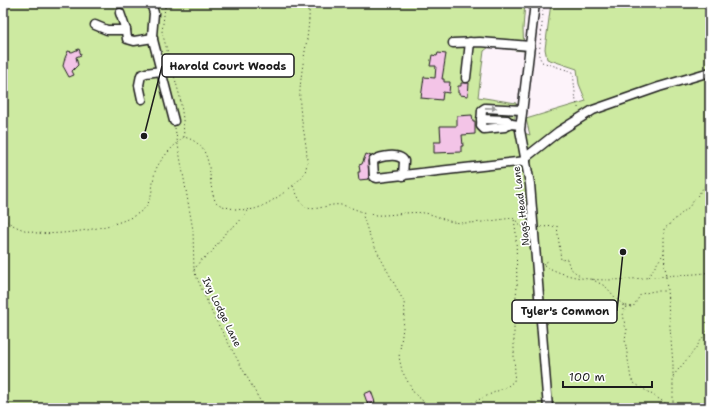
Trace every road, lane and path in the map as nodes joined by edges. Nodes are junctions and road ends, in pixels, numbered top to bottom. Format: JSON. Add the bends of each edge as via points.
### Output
{"nodes":[{"id":1,"x":20,"y":3,"type":"edge"},
{"id":2,"x":36,"y":3,"type":"edge"},
{"id":3,"x":152,"y":3,"type":"edge"},
{"id":4,"x":163,"y":3,"type":"edge"},
{"id":5,"x":182,"y":3,"type":"edge"},
{"id":6,"x":222,"y":3,"type":"edge"},
{"id":7,"x":242,"y":3,"type":"edge"},
{"id":8,"x":289,"y":3,"type":"edge"},
{"id":9,"x":309,"y":3,"type":"edge"},
{"id":10,"x":536,"y":3,"type":"edge"},
{"id":11,"x":544,"y":3,"type":"edge"},
{"id":12,"x":165,"y":7,"type":"junction"},
{"id":13,"x":310,"y":11,"type":"junction"},
{"id":14,"x":120,"y":13,"type":"dead end"},
{"id":15,"x":95,"y":25,"type":"dead end"},
{"id":16,"x":126,"y":30,"type":"junction"},
{"id":17,"x":153,"y":38,"type":"junction"},
{"id":18,"x":470,"y":42,"type":"junction"},
{"id":19,"x":453,"y":43,"type":"dead end"},
{"id":20,"x":530,"y":46,"type":"junction"},
{"id":21,"x":161,"y":71,"type":"junction"},
{"id":22,"x":710,"y":72,"type":"edge"},
{"id":23,"x":466,"y":78,"type":"dead end"},
{"id":24,"x":142,"y":99,"type":"dead end"},
{"id":25,"x":522,"y":110,"type":"junction"},
{"id":26,"x":582,"y":118,"type":"junction"},
{"id":27,"x":174,"y":122,"type":"joint"},
{"id":28,"x":520,"y":125,"type":"junction"},
{"id":29,"x":184,"y":137,"type":"junction"},
{"id":30,"x":178,"y":141,"type":"junction"},
{"id":31,"x":526,"y":160,"type":"junction"},
{"id":32,"x":403,"y":176,"type":"dead end"},
{"id":33,"x":710,"y":179,"type":"edge"},
{"id":34,"x":293,"y":185,"type":"junction"},
{"id":35,"x":248,"y":210,"type":"junction"},
{"id":36,"x":362,"y":213,"type":"junction"},
{"id":37,"x":513,"y":218,"type":"junction"},
{"id":38,"x":3,"y":219,"type":"edge"},
{"id":39,"x":535,"y":228,"type":"junction"},
{"id":40,"x":526,"y":230,"type":"dead end"},
{"id":41,"x":664,"y":253,"type":"junction"},
{"id":42,"x":548,"y":261,"type":"dead end"},
{"id":43,"x":194,"y":271,"type":"junction"},
{"id":44,"x":710,"y":272,"type":"edge"},
{"id":45,"x":666,"y":276,"type":"junction"},
{"id":46,"x":647,"y":277,"type":"junction"},
{"id":47,"x":582,"y":278,"type":"junction"},
{"id":48,"x":591,"y":279,"type":"junction"},
{"id":49,"x":667,"y":291,"type":"junction"},
{"id":50,"x":623,"y":305,"type":"junction"},
{"id":51,"x":627,"y":307,"type":"junction"},
{"id":52,"x":623,"y":313,"type":"junction"},
{"id":53,"x":710,"y":327,"type":"edge"},
{"id":54,"x":673,"y":376,"type":"junction"},
{"id":55,"x":264,"y":408,"type":"edge"},
{"id":56,"x":432,"y":408,"type":"edge"},
{"id":57,"x":461,"y":408,"type":"edge"},
{"id":58,"x":548,"y":408,"type":"edge"},
{"id":59,"x":673,"y":408,"type":"edge"}],
"edges":[{"from":1,"to":2,"type":"path"},
{"from":3,"to":17,"type":"street"},
{"from":4,"to":12,"type":"path"},
{"from":5,"to":12,"type":"path"},
{"from":6,"to":7,"type":"path"},
{"from":8,"to":13,"type":"path"},
{"from":9,"to":13,"type":"path"},
{"from":10,"to":20,"type":"street","name":"Nags Head Lane"},
{"from":11,"to":26,"type":"path","via":[[539,56],[542,62],[573,72],[576,102]]},
{"from":12,"to":29,"type":"path","via":[[162,32],[180,97]]},
{"from":13,"to":34,"type":"path","via":[[300,93],[306,164],[302,177]]},
{"from":14,"to":16,"type":"street"},
{"from":15,"to":16,"type":"street","via":[[107,30]]},
{"from":16,"to":17,"type":"street","via":[[127,39],[134,41]]},
{"from":17,"to":21,"type":"street"},
{"from":18,"to":19,"type":"street"},
{"from":18,"to":20,"type":"street"},
{"from":18,"to":23,"type":"street"},
{"from":20,"to":25,"type":"street","name":"Nags Head Lane"},
{"from":21,"to":24,"type":"street","via":[[141,76],[139,85]]},
{"from":21,"to":27,"type":"street"},
{"from":22,"to":26,"type":"street","via":[[628,97],[593,110]]},
{"from":25,"to":28,"type":"street","name":"Nags Head Lane"},
{"from":28,"to":25,"type":"street","one_way":true,"via":[[484,128],[481,126],[482,110]]},
{"from":26,"to":31,"type":"street","via":[[558,132]]},
{"from":27,"to":30,"type":"path","name":"Ivy Lodge Lane"},
{"from":28,"to":31,"type":"street","name":"Nags Head Lane"},
{"from":29,"to":30,"type":"path"},
{"from":29,"to":35,"type":"path","via":[[197,142],[206,154],[214,199],[217,203],[229,208]]},
{"from":30,"to":38,"type":"path","via":[[157,167],[150,200],[146,206],[125,220],[70,233],[53,234],[24,230]]},
{"from":30,"to":43,"type":"path","name":"Ivy Lodge Lane","via":[[192,230]]},
{"from":31,"to":32,"type":"street"},
{"from":31,"to":39,"type":"street","name":"Nags Head Lane"},
{"from":33,"to":41,"type":"path","via":[[689,206],[664,229]]},
{"from":34,"to":35,"type":"path","via":[[264,206]]},
{"from":34,"to":36,"type":"path","via":[[302,204],[307,208],[331,204]]},
{"from":35,"to":43,"type":"path","via":[[238,223],[226,232],[211,253],[200,260]]},
{"from":36,"to":37,"type":"path","via":[[426,213],[451,222],[464,223]]},
{"from":36,"to":56,"type":"path","via":[[369,235],[404,302],[400,357],[402,371],[414,393]]},
{"from":37,"to":40,"type":"path"},
{"from":37,"to":57,"type":"path","via":[[516,233],[517,287],[514,314],[514,381]]},
{"from":39,"to":47,"type":"path","via":[[557,226],[561,260],[567,259],[570,268]]},
{"from":39,"to":58,"type":"street","name":"Nags Head Lane"},
{"from":41,"to":45,"type":"path"},
{"from":41,"to":46,"type":"path"},
{"from":42,"to":47,"type":"path","via":[[543,264],[553,271]]},
{"from":43,"to":55,"type":"path","name":"Ivy Lodge Lane","via":[[213,315]]},
{"from":44,"to":45,"type":"path"},
{"from":45,"to":46,"type":"path"},
{"from":45,"to":49,"type":"path"},
{"from":46,"to":48,"type":"path","via":[[620,280]]},
{"from":47,"to":48,"type":"path"},
{"from":48,"to":50,"type":"path","via":[[605,286]]},
{"from":49,"to":51,"type":"path","via":[[641,294],[633,307]]},
{"from":49,"to":54,"type":"path"},
{"from":50,"to":51,"type":"path"},
{"from":50,"to":52,"type":"path"},
{"from":51,"to":52,"type":"path"},
{"from":52,"to":59,"type":"path","via":[[627,329],[625,340],[631,379]]},
{"from":53,"to":54,"type":"path"},
{"from":54,"to":59,"type":"path"}]}
